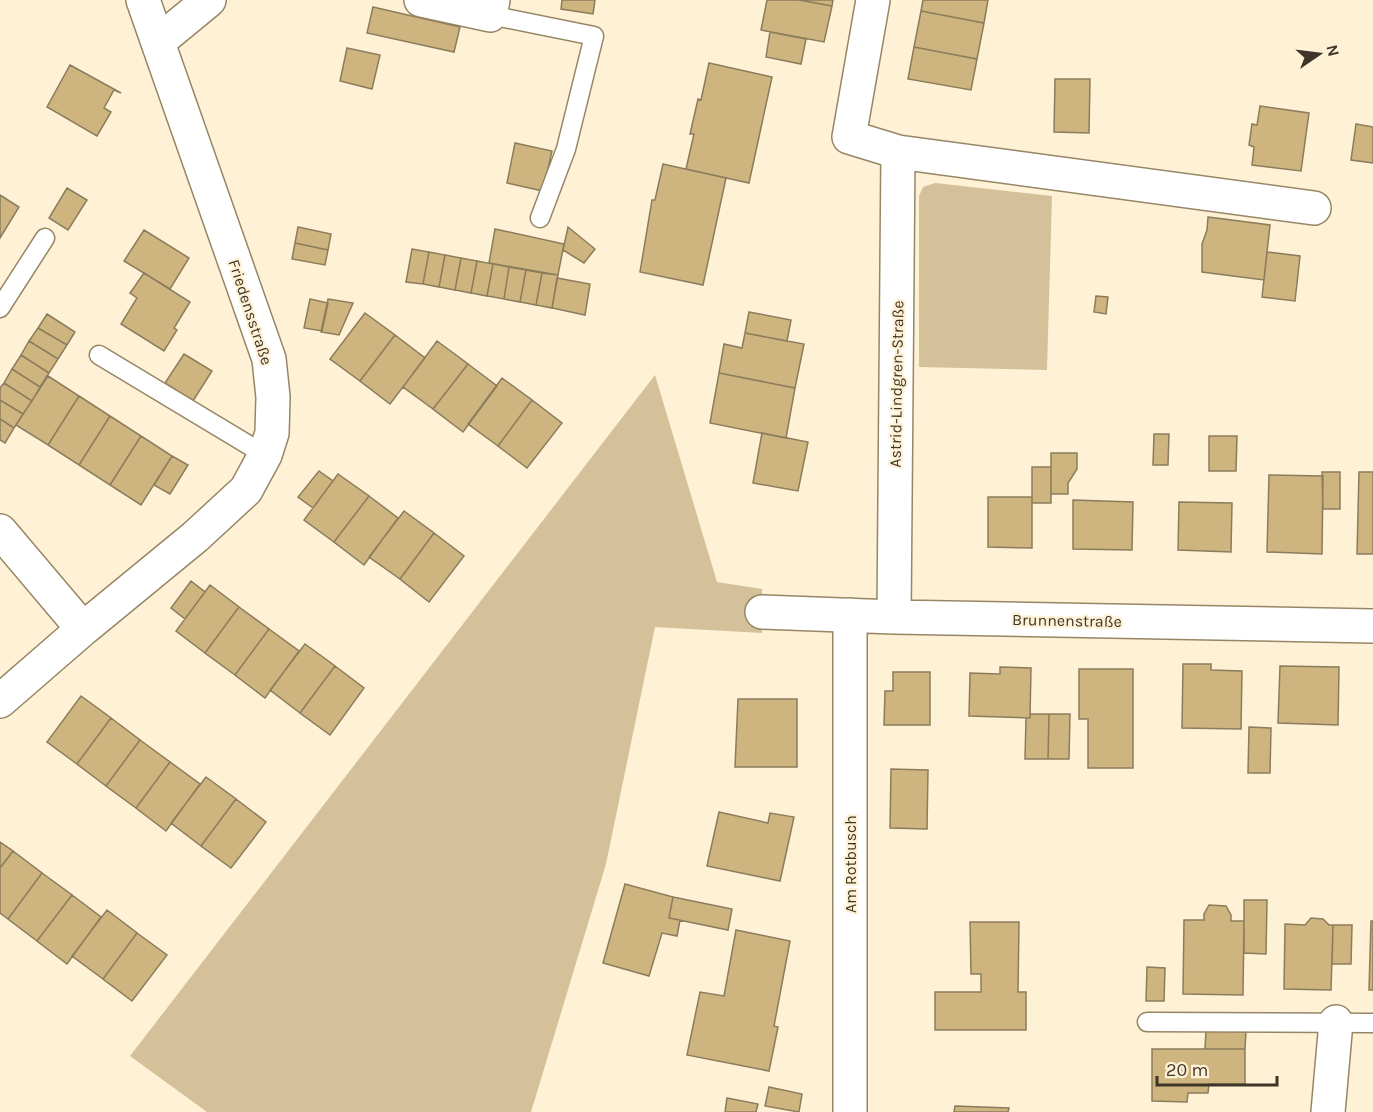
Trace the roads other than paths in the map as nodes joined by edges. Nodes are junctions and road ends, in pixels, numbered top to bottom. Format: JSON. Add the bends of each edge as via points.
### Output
{"nodes":[{"id":1,"x":143,"y":0,"type":"edge"},
{"id":2,"x":209,"y":0,"type":"edge"},
{"id":3,"x":421,"y":0,"type":"edge"},
{"id":4,"x":873,"y":0,"type":"edge"},
{"id":5,"x":492,"y":8,"type":"edge"},
{"id":6,"x":158,"y":42,"type":"junction"},
{"id":7,"x":898,"y":152,"type":"junction"},
{"id":8,"x":1314,"y":208,"type":"dead end"},
{"id":9,"x":540,"y":218,"type":"dead end"},
{"id":10,"x":45,"y":238,"type":"dead end"},
{"id":11,"x":0,"y":308,"type":"edge"},
{"id":12,"x":99,"y":355,"type":"dead end"},
{"id":13,"x":265,"y":455,"type":"junction"},
{"id":14,"x":0,"y":531,"type":"edge"},
{"id":15,"x":762,"y":612,"type":"dead end"},
{"id":16,"x":850,"y":615,"type":"junction"},
{"id":17,"x":894,"y":617,"type":"junction"},
{"id":18,"x":1373,"y":626,"type":"edge"},
{"id":19,"x":83,"y":629,"type":"junction"},
{"id":20,"x":0,"y":701,"type":"edge"},
{"id":21,"x":1147,"y":1022,"type":"dead end"},
{"id":22,"x":1336,"y":1022,"type":"junction"},
{"id":23,"x":1373,"y":1023,"type":"edge"},
{"id":24,"x":850,"y":1112,"type":"edge"},
{"id":25,"x":1329,"y":1112,"type":"edge"}],
"edges":[{"from":1,"to":6,"type":"street","name":"Friedensstraße"},
{"from":2,"to":6,"type":"street"},
{"from":3,"to":5,"type":"street"},
{"from":4,"to":7,"type":"street","via":[[849,137]]},
{"from":5,"to":9,"type":"lane","via":[[594,36],[566,149]]},
{"from":6,"to":13,"type":"street","name":"Friedensstraße","via":[[269,359],[272,433]]},
{"from":7,"to":8,"type":"street"},
{"from":7,"to":17,"type":"street","name":"Astrid-Lindgren-Straße"},
{"from":10,"to":11,"type":"lane"},
{"from":12,"to":13,"type":"lane"},
{"from":13,"to":19,"type":"street","name":"Friedensstraße","via":[[246,490]]},
{"from":14,"to":19,"type":"street"},
{"from":15,"to":16,"type":"street","name":"Brunnenstraße"},
{"from":16,"to":17,"type":"street","name":"Brunnenstraße"},
{"from":16,"to":24,"type":"street","name":"Am Rotbusch"},
{"from":17,"to":18,"type":"street","name":"Brunnenstraße"},
{"from":19,"to":20,"type":"street","name":"Friedensstraße"},
{"from":21,"to":22,"type":"lane"},
{"from":22,"to":23,"type":"lane"},
{"from":22,"to":25,"type":"street"}]}
